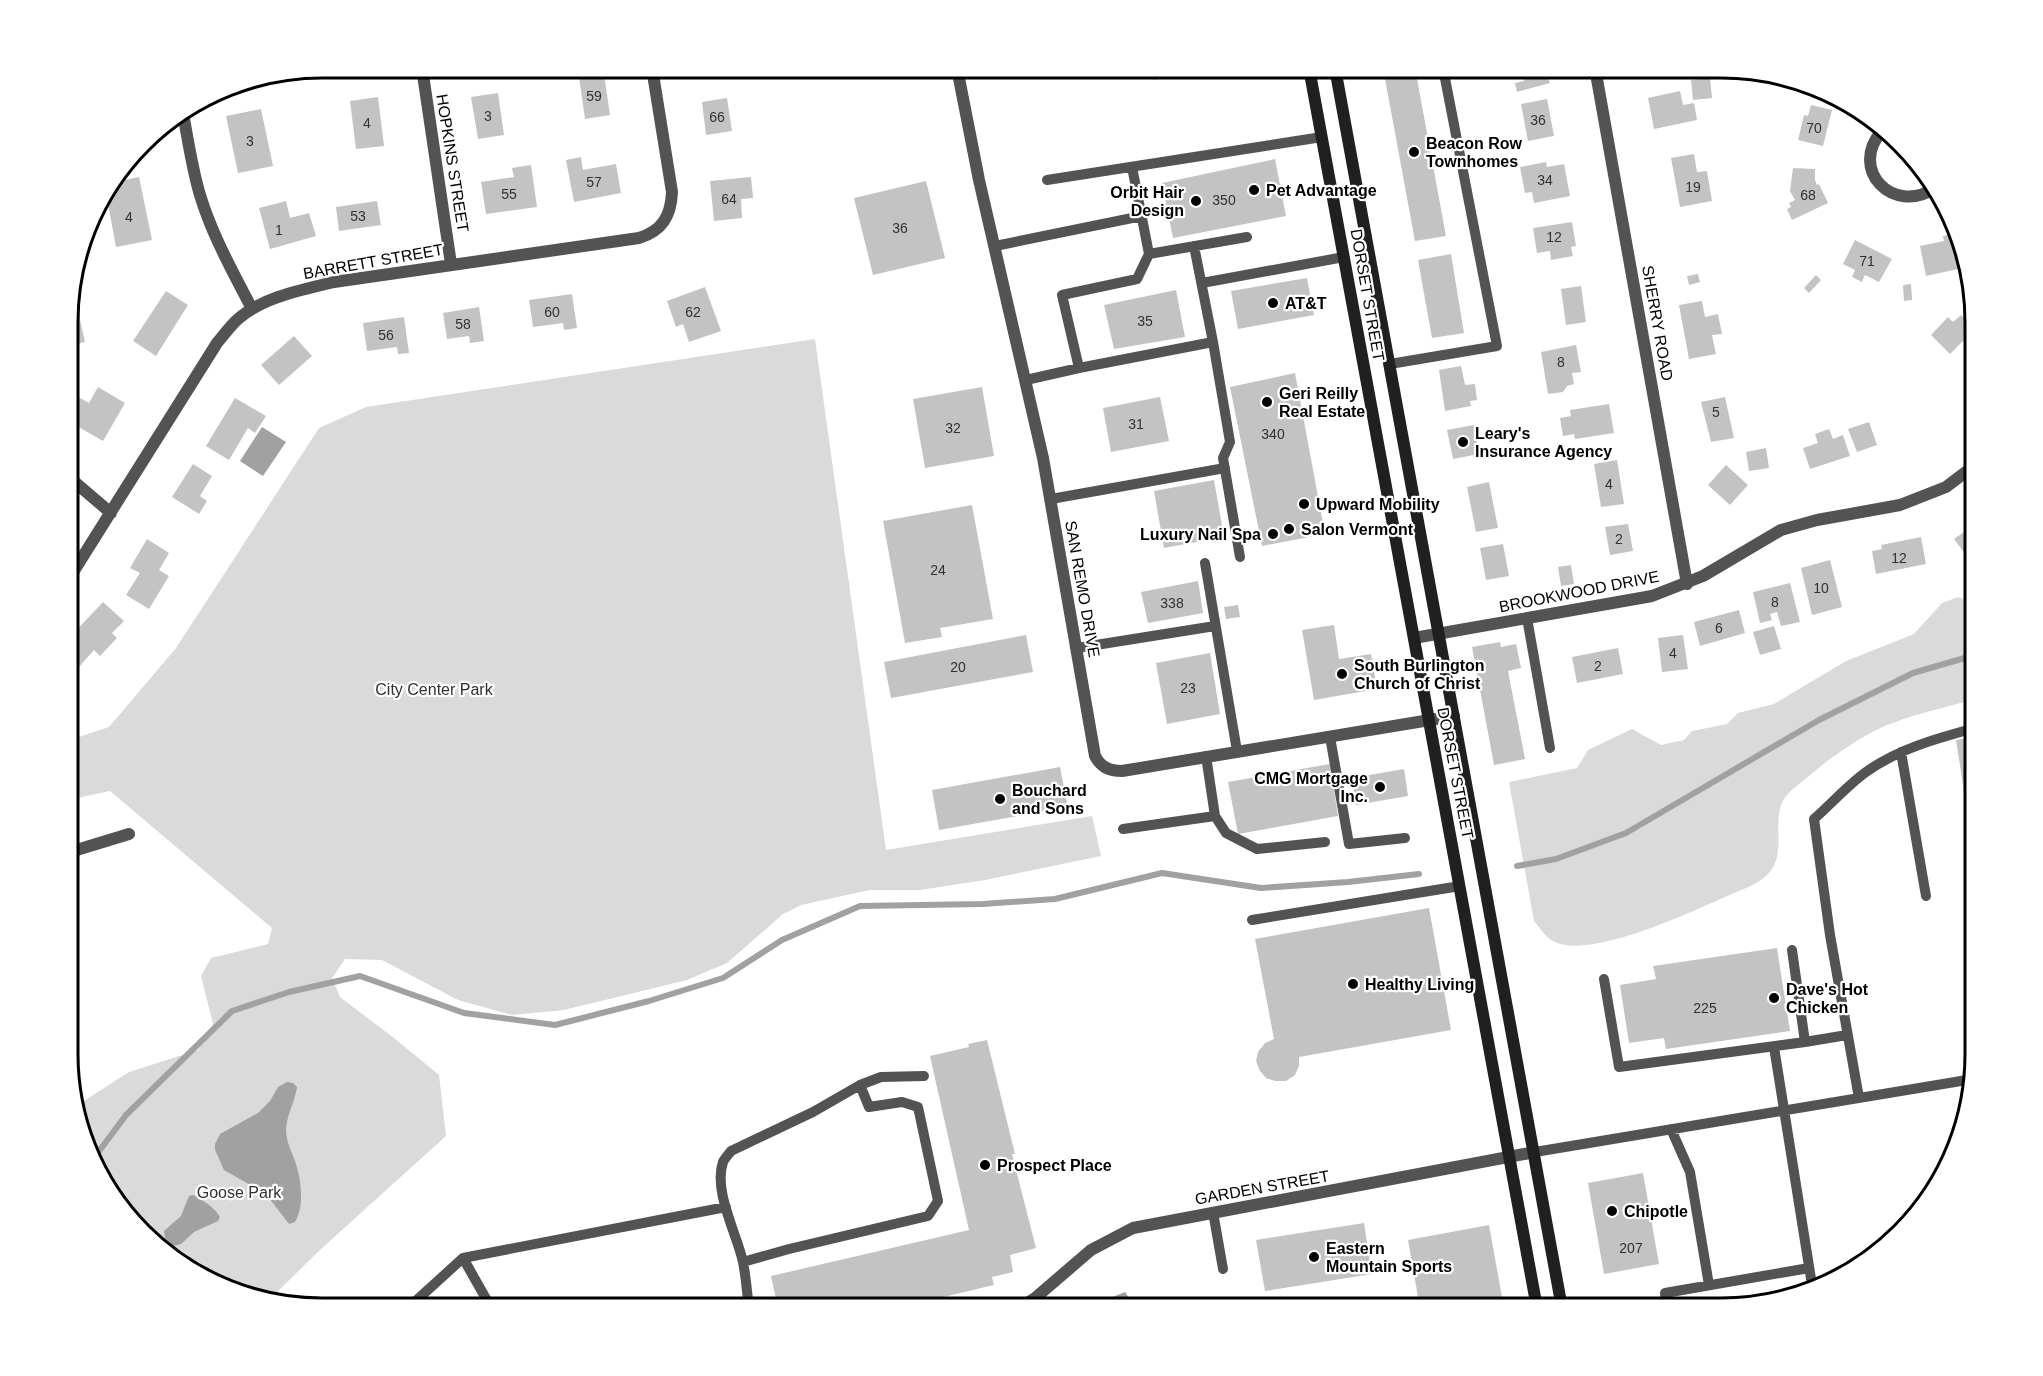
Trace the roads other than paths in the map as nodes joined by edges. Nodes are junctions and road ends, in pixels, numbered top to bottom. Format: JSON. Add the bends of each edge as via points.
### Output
{"nodes":[{"id":1,"x":423,"y":78,"type":"edge"},
{"id":2,"x":654,"y":78,"type":"edge"},
{"id":3,"x":959,"y":78,"type":"edge"},
{"id":4,"x":1311,"y":78,"type":"edge"},
{"id":5,"x":1337,"y":78,"type":"edge"},
{"id":6,"x":1445,"y":78,"type":"edge"},
{"id":7,"x":1597,"y":78,"type":"edge"},
{"id":8,"x":184,"y":120,"type":"edge"},
{"id":9,"x":1879,"y":136,"type":"edge"},
{"id":10,"x":1322,"y":137,"type":"junction"},
{"id":11,"x":1132,"y":167,"type":"junction"},
{"id":12,"x":1047,"y":180,"type":"dead end"},
{"id":13,"x":1927,"y":192,"type":"edge"},
{"id":14,"x":1142,"y":216,"type":"junction"},
{"id":15,"x":1246,"y":237,"type":"dead end"},
{"id":16,"x":995,"y":246,"type":"junction"},
{"id":17,"x":1194,"y":246,"type":"junction"},
{"id":18,"x":1149,"y":254,"type":"junction"},
{"id":19,"x":1344,"y":257,"type":"junction"},
{"id":20,"x":451,"y":264,"type":"junction"},
{"id":21,"x":1202,"y":283,"type":"junction"},
{"id":22,"x":252,"y":309,"type":"junction"},
{"id":23,"x":1213,"y":342,"type":"junction"},
{"id":24,"x":1390,"y":364,"type":"junction"},
{"id":25,"x":1079,"y":368,"type":"junction"},
{"id":26,"x":1026,"y":380,"type":"junction"},
{"id":27,"x":1225,"y":468,"type":"junction"},
{"id":28,"x":1965,"y":473,"type":"edge"},
{"id":29,"x":78,"y":485,"type":"edge"},
{"id":30,"x":1051,"y":499,"type":"junction"},
{"id":31,"x":111,"y":513,"type":"junction"},
{"id":32,"x":1240,"y":557,"type":"dead end"},
{"id":33,"x":1205,"y":563,"type":"dead end"},
{"id":34,"x":78,"y":565,"type":"edge"},
{"id":35,"x":1687,"y":584,"type":"junction"},
{"id":36,"x":1527,"y":618,"type":"junction"},
{"id":37,"x":1215,"y":626,"type":"junction"},
{"id":38,"x":1439,"y":634,"type":"junction"},
{"id":39,"x":1414,"y":638,"type":"junction"},
{"id":40,"x":1077,"y":648,"type":"junction"},
{"id":41,"x":1454,"y":716,"type":"junction"},
{"id":42,"x":1429,"y":720,"type":"junction"},
{"id":43,"x":1965,"y":731,"type":"edge"},
{"id":44,"x":1329,"y":736,"type":"junction"},
{"id":45,"x":1550,"y":748,"type":"dead end"},
{"id":46,"x":1237,"y":751,"type":"junction"},
{"id":47,"x":1900,"y":752,"type":"junction"},
{"id":48,"x":1206,"y":756,"type":"junction"},
{"id":49,"x":1215,"y":816,"type":"junction"},
{"id":50,"x":1123,"y":829,"type":"dead end"},
{"id":51,"x":129,"y":834,"type":"dead end"},
{"id":52,"x":1405,"y":838,"type":"dead end"},
{"id":53,"x":1325,"y":842,"type":"dead end"},
{"id":54,"x":78,"y":850,"type":"edge"},
{"id":55,"x":1460,"y":886,"type":"junction"},
{"id":56,"x":1926,"y":896,"type":"dead end"},
{"id":57,"x":1252,"y":920,"type":"dead end"},
{"id":58,"x":1792,"y":950,"type":"dead end"},
{"id":59,"x":1604,"y":979,"type":"dead end"},
{"id":60,"x":1847,"y":1035,"type":"junction"},
{"id":61,"x":1805,"y":1042,"type":"junction"},
{"id":62,"x":1774,"y":1047,"type":"junction"},
{"id":63,"x":924,"y":1076,"type":"dead end"},
{"id":64,"x":1963,"y":1081,"type":"edge"},
{"id":65,"x":860,"y":1085,"type":"junction"},
{"id":66,"x":1859,"y":1098,"type":"junction"},
{"id":67,"x":1784,"y":1111,"type":"junction"},
{"id":68,"x":1671,"y":1129,"type":"junction"},
{"id":69,"x":1535,"y":1152,"type":"junction"},
{"id":70,"x":1510,"y":1157,"type":"junction"},
{"id":71,"x":726,"y":1207,"type":"junction"},
{"id":72,"x":1213,"y":1212,"type":"junction"},
{"id":73,"x":463,"y":1258,"type":"junction"},
{"id":74,"x":743,"y":1262,"type":"junction"},
{"id":75,"x":1809,"y":1268,"type":"junction"},
{"id":76,"x":1223,"y":1269,"type":"dead end"},
{"id":77,"x":1811,"y":1280,"type":"edge"},
{"id":78,"x":1709,"y":1285,"type":"junction"},
{"id":79,"x":419,"y":1298,"type":"edge"},
{"id":80,"x":484,"y":1298,"type":"edge"},
{"id":81,"x":748,"y":1298,"type":"edge"},
{"id":82,"x":1035,"y":1298,"type":"edge"},
{"id":83,"x":1535,"y":1298,"type":"edge"},
{"id":84,"x":1560,"y":1298,"type":"edge"},
{"id":85,"x":1666,"y":1298,"type":"edge"}],
"edges":[{"from":1,"to":20,"type":"street","name":"HOPKINS STREET"},
{"from":2,"to":20,"type":"street","name":"BARRETT STREET","via":[[672,192],[667,219],[660,228],[639,238]]},
{"from":3,"to":16,"type":"street","name":"SAN REMO DRIVE"},
{"from":4,"to":10,"type":"main road","name":"DORSET STREET"},
{"from":5,"to":24,"type":"main road","name":"DORSET STREET"},
{"from":6,"to":24,"type":"lane","via":[[1497,345]]},
{"from":7,"to":35,"type":"street","name":"SHERRY ROAD"},
{"from":8,"to":22,"type":"street","via":[[208,218]]},
{"from":9,"to":13,"type":"street","via":[[1870,159],[1879,184],[1893,194],[1911,198]]},
{"from":10,"to":11,"type":"lane"},
{"from":10,"to":19,"type":"main road","name":"DORSET STREET"},
{"from":11,"to":12,"type":"lane"},
{"from":11,"to":14,"type":"lane"},
{"from":14,"to":16,"type":"lane"},
{"from":14,"to":18,"type":"lane"},
{"from":15,"to":17,"type":"lane"},
{"from":16,"to":26,"type":"street","name":"SAN REMO DRIVE"},
{"from":17,"to":18,"type":"lane"},
{"from":17,"to":21,"type":"lane"},
{"from":18,"to":25,"type":"lane","via":[[1137,279],[1062,296]]},
{"from":19,"to":21,"type":"lane"},
{"from":19,"to":39,"type":"main road","name":"DORSET STREET"},
{"from":20,"to":22,"type":"street","name":"BARRETT STREET","via":[[334,282]]},
{"from":21,"to":23,"type":"lane"},
{"from":22,"to":31,"type":"street","name":"BARRETT STREET","via":[[217,344]]},
{"from":23,"to":25,"type":"lane"},
{"from":23,"to":27,"type":"lane","via":[[1230,442],[1223,458]]},
{"from":24,"to":38,"type":"main road","name":"DORSET STREET"},
{"from":25,"to":26,"type":"lane"},
{"from":26,"to":30,"type":"street","name":"SAN REMO DRIVE"},
{"from":27,"to":30,"type":"lane"},
{"from":27,"to":32,"type":"lane"},
{"from":28,"to":35,"type":"street","name":"BROOKWOOD DRIVE","via":[[1946,487],[1900,506],[1781,530]]},
{"from":29,"to":31,"type":"street"},
{"from":30,"to":40,"type":"street","name":"SAN REMO DRIVE"},
{"from":31,"to":34,"type":"street","name":"BARRETT STREET"},
{"from":33,"to":37,"type":"lane"},
{"from":35,"to":36,"type":"street","name":"BROOKWOOD DRIVE","via":[[1652,596]]},
{"from":36,"to":38,"type":"street","name":"BROOKWOOD DRIVE"},
{"from":36,"to":45,"type":"lane"},
{"from":37,"to":40,"type":"lane"},
{"from":37,"to":46,"type":"lane"},
{"from":38,"to":39,"type":"street","name":"BROOKWOOD DRIVE"},
{"from":38,"to":41,"type":"main road","name":"DORSET STREET"},
{"from":39,"to":42,"type":"main road","name":"DORSET STREET"},
{"from":40,"to":48,"type":"street","name":"SAN REMO DRIVE","via":[[1098,763],[1122,771]]},
{"from":41,"to":42,"type":"street","name":"SAN REMO DRIVE"},
{"from":41,"to":69,"type":"main road","name":"DORSET STREET"},
{"from":42,"to":44,"type":"street","name":"SAN REMO DRIVE"},
{"from":42,"to":55,"type":"main road","name":"DORSET STREET"},
{"from":43,"to":47,"type":"lane"},
{"from":44,"to":46,"type":"street","name":"SAN REMO DRIVE"},
{"from":44,"to":52,"type":"lane","via":[[1349,844]]},
{"from":46,"to":48,"type":"street","name":"SAN REMO DRIVE"},
{"from":47,"to":56,"type":"lane"},
{"from":47,"to":60,"type":"lane","via":[[1865,773],[1814,819]]},
{"from":48,"to":49,"type":"lane"},
{"from":49,"to":50,"type":"lane"},
{"from":49,"to":53,"type":"lane","via":[[1226,833],[1257,849]]},
{"from":51,"to":54,"type":"street"},
{"from":55,"to":57,"type":"lane"},
{"from":55,"to":70,"type":"main road","name":"DORSET STREET"},
{"from":58,"to":61,"type":"lane"},
{"from":59,"to":62,"type":"lane","via":[[1619,1067]]},
{"from":60,"to":61,"type":"lane"},
{"from":60,"to":66,"type":"lane"},
{"from":61,"to":62,"type":"lane"},
{"from":62,"to":67,"type":"lane"},
{"from":63,"to":65,"type":"lane","via":[[881,1077]]},
{"from":64,"to":66,"type":"lane"},
{"from":65,"to":71,"type":"lane","via":[[731,1151],[723,1162],[721,1176]]},
{"from":65,"to":74,"type":"lane","via":[[869,1107],[902,1102],[918,1107],[938,1201],[928,1216]]},
{"from":66,"to":67,"type":"lane"},
{"from":67,"to":68,"type":"lane"},
{"from":67,"to":75,"type":"lane"},
{"from":68,"to":69,"type":"lane"},
{"from":68,"to":78,"type":"lane","via":[[1690,1172]]},
{"from":69,"to":70,"type":"street","name":"GARDEN STREET"},
{"from":69,"to":84,"type":"main road","name":"DORSET STREET"},
{"from":70,"to":72,"type":"street","name":"GARDEN STREET"},
{"from":70,"to":83,"type":"main road","name":"DORSET STREET"},
{"from":71,"to":73,"type":"lane"},
{"from":71,"to":74,"type":"lane"},
{"from":72,"to":76,"type":"lane"},
{"from":72,"to":82,"type":"street","name":"GARDEN STREET","via":[[1133,1228],[1112,1238],[1091,1250]]},
{"from":73,"to":79,"type":"lane"},
{"from":73,"to":80,"type":"lane"},
{"from":74,"to":81,"type":"lane"},
{"from":75,"to":77,"type":"lane"},
{"from":75,"to":78,"type":"lane"},
{"from":78,"to":85,"type":"lane","via":[[1665,1293]]}]}
